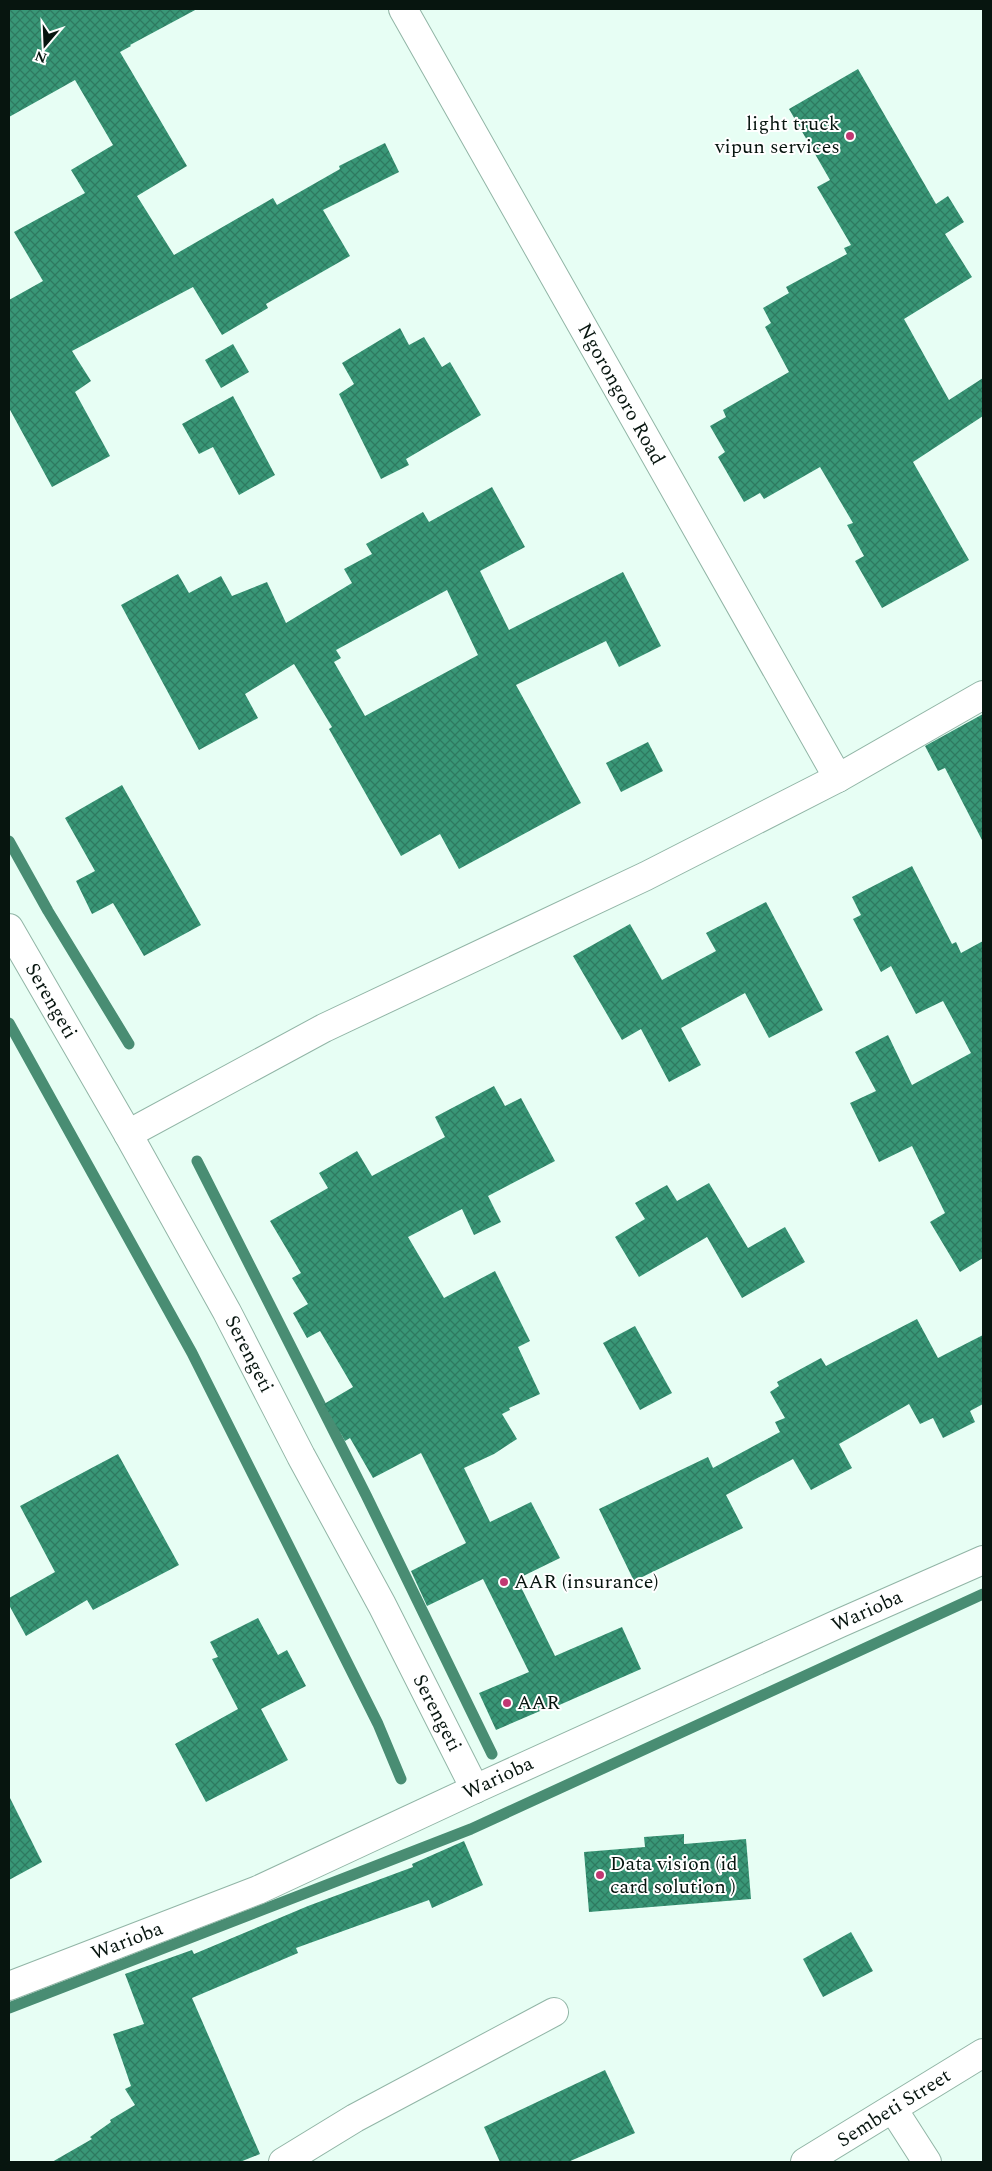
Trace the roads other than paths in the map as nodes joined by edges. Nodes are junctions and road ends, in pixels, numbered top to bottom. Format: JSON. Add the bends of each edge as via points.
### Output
{"nodes":[{"id":1,"x":403,"y":9,"type":"edge"},
{"id":2,"x":983,"y":695,"type":"edge"},
{"id":3,"x":838,"y":778,"type":"junction"},
{"id":4,"x":9,"y":928,"type":"edge"},
{"id":5,"x":128,"y":1134,"type":"junction"},
{"id":6,"x":983,"y":1560,"type":"edge"},
{"id":7,"x":475,"y":1789,"type":"junction"},
{"id":8,"x":9,"y":1986,"type":"edge"},
{"id":9,"x":554,"y":2012,"type":"dead end"},
{"id":10,"x":983,"y":2053,"type":"edge"},
{"id":11,"x":893,"y":2109,"type":"junction"},
{"id":12,"x":283,"y":2162,"type":"edge"},
{"id":13,"x":805,"y":2162,"type":"edge"},
{"id":14,"x":927,"y":2162,"type":"edge"}],
"edges":[{"from":1,"to":3,"type":"street","name":"Ngorongoro Road"},
{"from":2,"to":3,"type":"street"},
{"from":3,"to":5,"type":"street","via":[[646,876],[324,1028]]},
{"from":4,"to":5,"type":"street","name":"Serengeti"},
{"from":5,"to":7,"type":"street","name":"Serengeti","via":[[227,1312]]},
{"from":6,"to":7,"type":"street","name":"Warioba"},
{"from":7,"to":8,"type":"street","name":"Warioba","via":[[258,1890]]},
{"from":9,"to":12,"type":"street","via":[[355,2118]]},
{"from":10,"to":11,"type":"street","name":"Sembeti Street"},
{"from":11,"to":13,"type":"street","name":"Sembeti Street"},
{"from":11,"to":14,"type":"street"}]}
